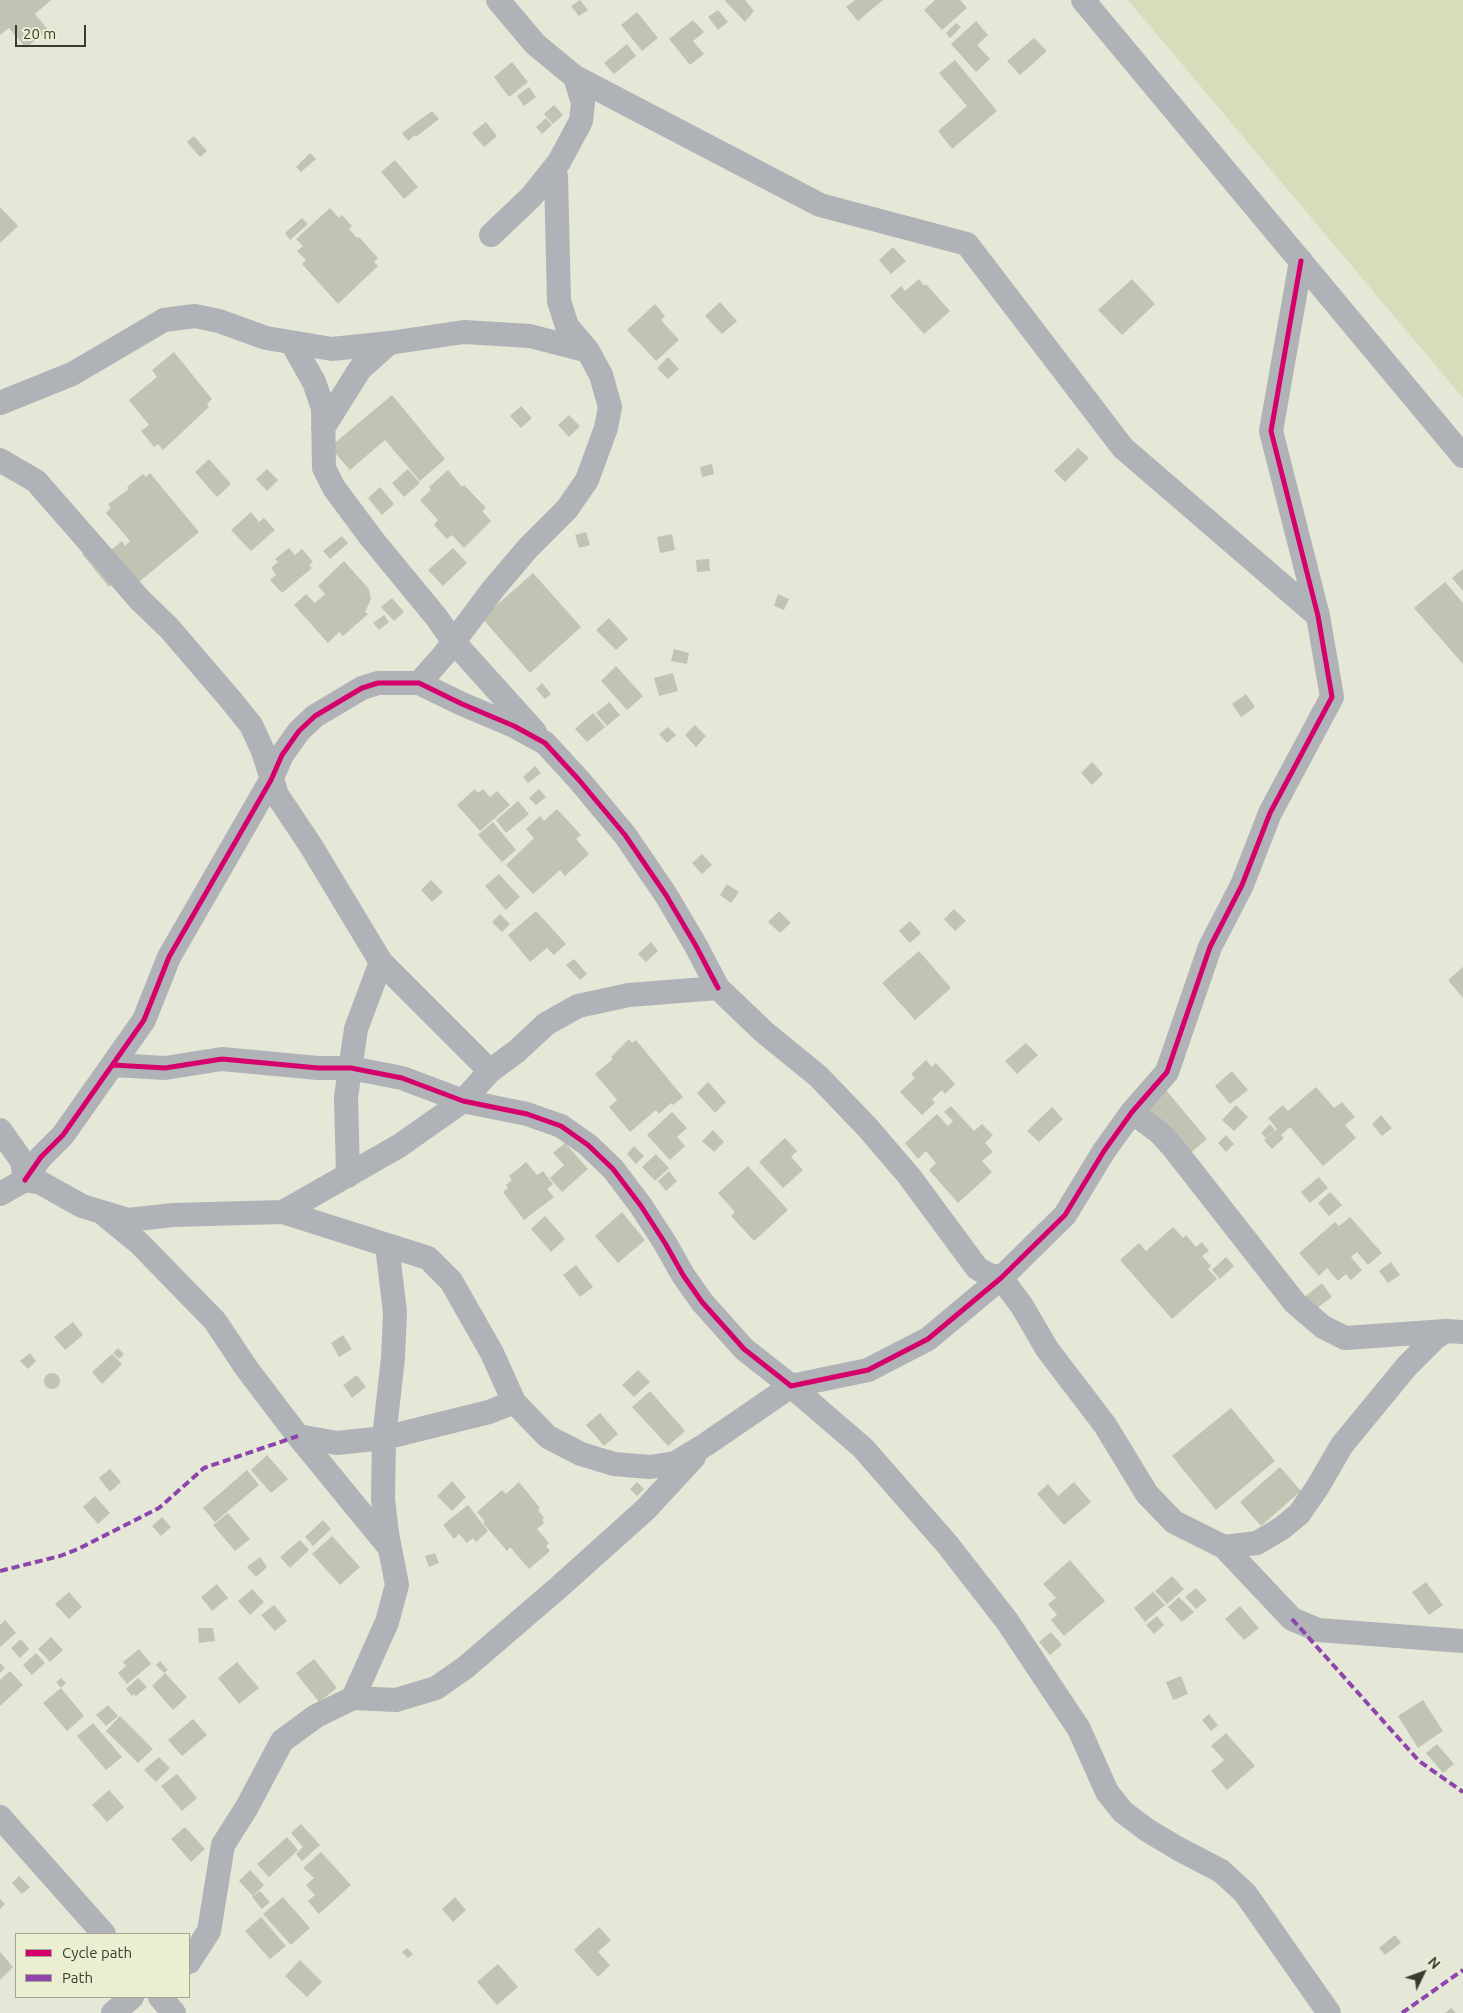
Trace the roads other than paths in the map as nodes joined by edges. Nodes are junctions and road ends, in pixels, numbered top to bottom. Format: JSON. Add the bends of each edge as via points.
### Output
{"nodes":[{"id":1,"x":498,"y":0,"type":"edge"},
{"id":2,"x":1084,"y":0,"type":"edge"},
{"id":3,"x":576,"y":77,"type":"junction"},
{"id":4,"x":556,"y":176,"type":"dead end"},
{"id":5,"x":491,"y":235,"type":"dead end"},
{"id":6,"x":1300,"y":261,"type":"junction"},
{"id":7,"x":292,"y":342,"type":"junction"},
{"id":8,"x":389,"y":343,"type":"junction"},
{"id":9,"x":588,"y":351,"type":"junction"},
{"id":10,"x":0,"y":403,"type":"edge"},
{"id":11,"x":323,"y":428,"type":"junction"},
{"id":12,"x":1463,"y":456,"type":"edge"},
{"id":13,"x":0,"y":460,"type":"edge"},
{"id":14,"x":1318,"y":616,"type":"junction"},
{"id":15,"x":453,"y":641,"type":"junction"},
{"id":16,"x":420,"y":683,"type":"junction"},
{"id":17,"x":545,"y":743,"type":"junction"},
{"id":18,"x":271,"y":780,"type":"junction"},
{"id":19,"x":381,"y":962,"type":"junction"},
{"id":20,"x":718,"y":988,"type":"junction"},
{"id":21,"x":113,"y":1065,"type":"junction"},
{"id":22,"x":351,"y":1068,"type":"junction"},
{"id":23,"x":490,"y":1071,"type":"junction"},
{"id":24,"x":463,"y":1101,"type":"junction"},
{"id":25,"x":1132,"y":1112,"type":"junction"},
{"id":26,"x":0,"y":1130,"type":"edge"},
{"id":27,"x":348,"y":1176,"type":"junction"},
{"id":28,"x":24,"y":1180,"type":"junction"},
{"id":29,"x":0,"y":1194,"type":"edge"},
{"id":30,"x":100,"y":1212,"type":"junction"},
{"id":31,"x":282,"y":1212,"type":"junction"},
{"id":32,"x":387,"y":1246,"type":"junction"},
{"id":33,"x":1001,"y":1278,"type":"junction"},
{"id":34,"x":1454,"y":1332,"type":"edge"},
{"id":35,"x":791,"y":1386,"type":"junction"},
{"id":36,"x":514,"y":1402,"type":"junction"},
{"id":37,"x":298,"y":1436,"type":"junction"},
{"id":38,"x":384,"y":1438,"type":"junction"},
{"id":39,"x":705,"y":1445,"type":"junction"},
{"id":40,"x":389,"y":1547,"type":"junction"},
{"id":41,"x":1224,"y":1547,"type":"junction"},
{"id":42,"x":1463,"y":1641,"type":"edge"},
{"id":43,"x":353,"y":1698,"type":"junction"},
{"id":44,"x":0,"y":1817,"type":"edge"},
{"id":45,"x":103,"y":1933,"type":"edge"},
{"id":46,"x":190,"y":1960,"type":"edge"},
{"id":47,"x":131,"y":1998,"type":"edge"},
{"id":48,"x":161,"y":1998,"type":"edge"},
{"id":49,"x":113,"y":2013,"type":"edge"},
{"id":50,"x":174,"y":2013,"type":"edge"},
{"id":51,"x":1329,"y":2013,"type":"edge"}],
"edges":[{"from":1,"to":3,"type":"street","via":[[535,44]]},
{"from":2,"to":6,"type":"street"},
{"from":3,"to":5,"type":"street","via":[[582,103],[581,122],[559,162],[531,197]]},
{"from":3,"to":14,"type":"street","via":[[820,205],[967,244],[1123,448]]},
{"from":4,"to":9,"type":"street","via":[[559,301],[567,326]]},
{"from":6,"to":12,"type":"street"},
{"from":6,"to":14,"type":"street","via":[[1271,431]]},
{"from":7,"to":8,"type":"street","via":[[332,348]]},
{"from":7,"to":10,"type":"street","via":[[266,338],[219,320],[194,316],[164,320],[72,374]]},
{"from":7,"to":11,"type":"street","via":[[314,382],[323,408]]},
{"from":8,"to":9,"type":"street","via":[[464,332],[530,336]]},
{"from":8,"to":11,"type":"street","via":[[360,369]]},
{"from":9,"to":15,"type":"street","via":[[601,376],[610,407],[587,480],[567,509],[528,548]]},
{"from":11,"to":15,"type":"street","via":[[324,468],[334,488]]},
{"from":13,"to":18,"type":"street","via":[[36,481],[230,699],[251,725]]},
{"from":14,"to":25,"type":"street","via":[[1332,697],[1270,813],[1242,885],[1210,947],[1167,1072]]},
{"from":15,"to":16,"type":"street"},
{"from":15,"to":17,"type":"street"},
{"from":16,"to":17,"type":"street"},
{"from":16,"to":18,"type":"street","via":[[378,683],[362,688],[314,716],[282,755]]},
{"from":17,"to":20,"type":"street","via":[[625,835],[666,895]]},
{"from":18,"to":19,"type":"street","via":[[277,795]]},
{"from":18,"to":21,"type":"street","via":[[169,957],[144,1020]]},
{"from":19,"to":22,"type":"street","via":[[356,1029]]},
{"from":19,"to":23,"type":"street"},
{"from":20,"to":23,"type":"street","via":[[629,995],[578,1006],[546,1024],[518,1051]]},
{"from":20,"to":33,"type":"street","via":[[764,1032],[818,1076],[867,1127],[909,1176],[977,1268]]},
{"from":21,"to":22,"type":"street","via":[[165,1068],[222,1060]]},
{"from":21,"to":28,"type":"street","via":[[63,1135]]},
{"from":22,"to":24,"type":"street","via":[[402,1078]]},
{"from":22,"to":27,"type":"street","via":[[346,1097]]},
{"from":23,"to":24,"type":"street"},
{"from":24,"to":27,"type":"street","via":[[399,1146]]},
{"from":24,"to":35,"type":"street","via":[[527,1114],[562,1126],[588,1145],[613,1169],[641,1206],[702,1302],[744,1349]]},
{"from":25,"to":33,"type":"street","via":[[1065,1215]]},
{"from":25,"to":34,"type":"street","via":[[1172,1146],[1295,1303],[1323,1327],[1345,1338]]},
{"from":26,"to":28,"type":"street","via":[[22,1162]]},
{"from":27,"to":31,"type":"street"},
{"from":28,"to":29,"type":"street"},
{"from":28,"to":30,"type":"street","via":[[41,1183],[82,1206]]},
{"from":30,"to":31,"type":"street","via":[[128,1220],[173,1215]]},
{"from":30,"to":37,"type":"street","via":[[139,1243],[214,1321]]},
{"from":31,"to":32,"type":"street"},
{"from":32,"to":36,"type":"street","via":[[428,1258],[451,1281],[492,1353]]},
{"from":32,"to":38,"type":"street","via":[[395,1312]]},
{"from":33,"to":35,"type":"street","via":[[928,1339],[868,1370]]},
{"from":33,"to":41,"type":"street","via":[[1047,1349],[1105,1425],[1148,1494],[1174,1522]]},
{"from":34,"to":41,"type":"street","via":[[1435,1338],[1419,1353],[1360,1422],[1299,1514],[1257,1543]]},
{"from":35,"to":39,"type":"street"},
{"from":35,"to":51,"type":"street","via":[[863,1448],[947,1544],[1001,1613],[1079,1729],[1107,1792],[1123,1812],[1147,1830],[1221,1871],[1245,1893]]},
{"from":36,"to":38,"type":"street","via":[[489,1412]]},
{"from":36,"to":39,"type":"street","via":[[548,1437],[581,1454],[614,1464],[650,1467],[675,1463]]},
{"from":37,"to":38,"type":"street","via":[[337,1444]]},
{"from":37,"to":40,"type":"street"},
{"from":38,"to":40,"type":"street","via":[[383,1499]]},
{"from":39,"to":43,"type":"street","via":[[639,1515],[466,1667],[436,1688],[396,1700]]},
{"from":40,"to":43,"type":"street","via":[[397,1585],[393,1606]]},
{"from":41,"to":42,"type":"street","via":[[1292,1619],[1318,1630]]},
{"from":43,"to":46,"type":"street","via":[[316,1716],[282,1741],[247,1808],[223,1845],[209,1931]]},
{"from":44,"to":45,"type":"street"},
{"from":47,"to":49,"type":"street"},
{"from":48,"to":50,"type":"street"}]}
